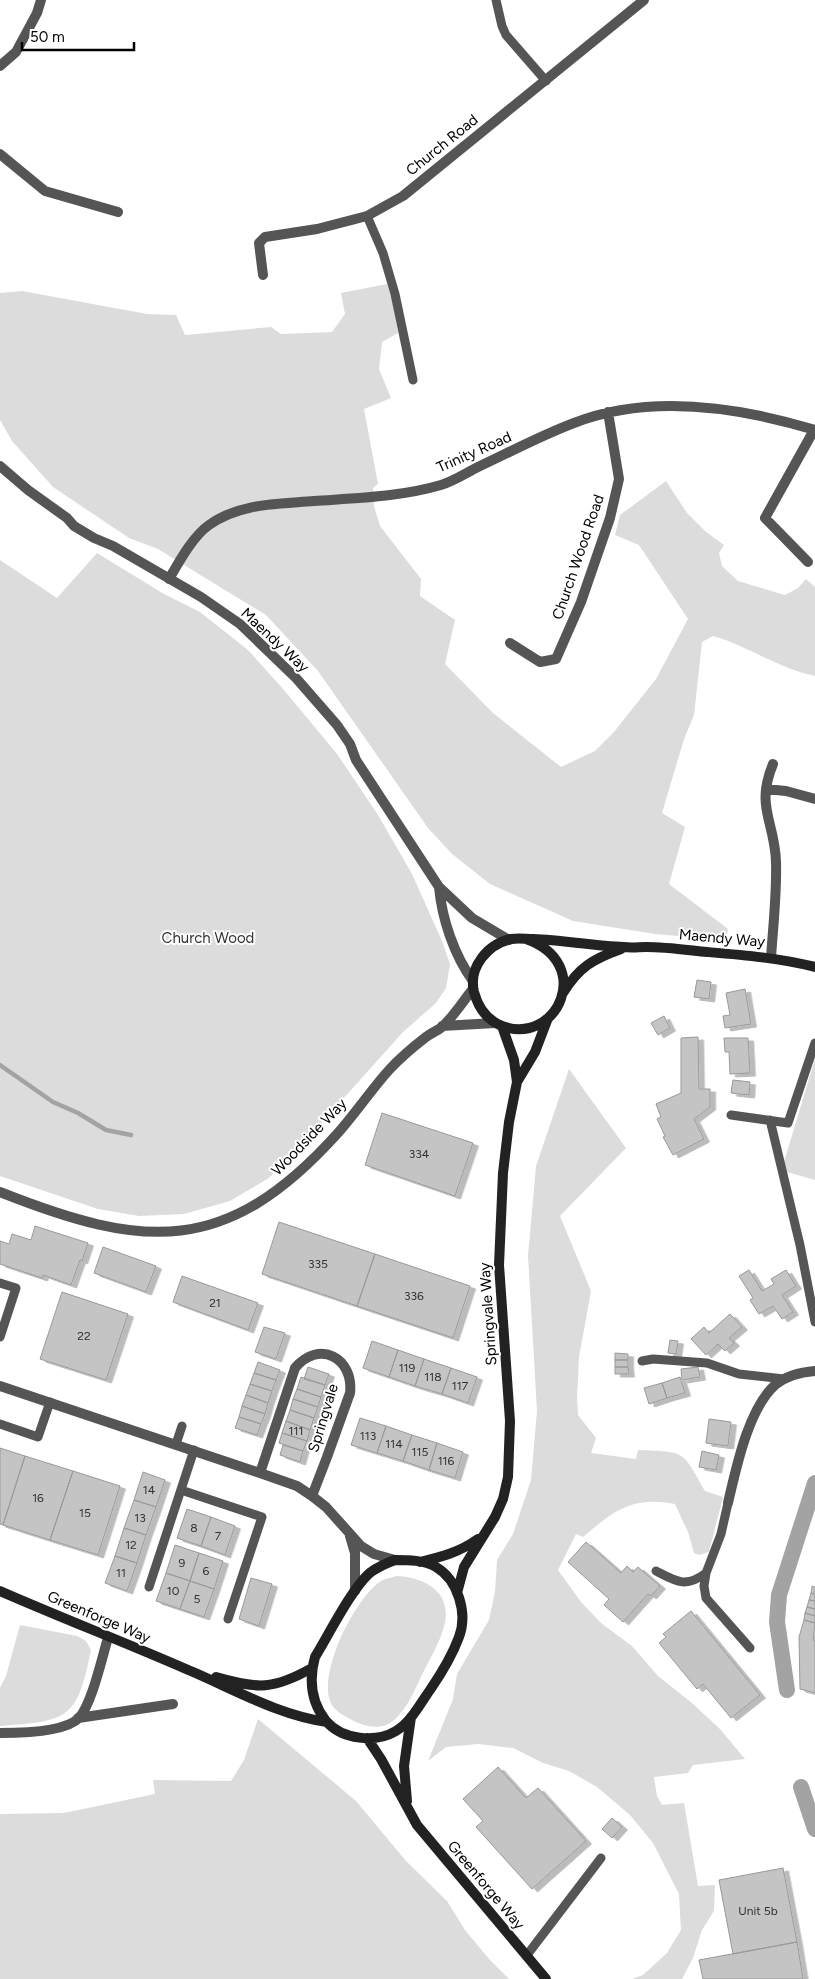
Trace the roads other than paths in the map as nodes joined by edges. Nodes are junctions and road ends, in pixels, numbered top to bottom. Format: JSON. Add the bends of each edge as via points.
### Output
{"nodes":[{"id":1,"x":41,"y":0,"type":"edge"},
{"id":2,"x":496,"y":0,"type":"edge"},
{"id":3,"x":644,"y":0,"type":"edge"},
{"id":4,"x":0,"y":66,"type":"edge"},
{"id":5,"x":546,"y":81,"type":"junction"},
{"id":6,"x":0,"y":154,"type":"edge"},
{"id":7,"x":118,"y":212,"type":"dead end"},
{"id":8,"x":367,"y":216,"type":"junction"},
{"id":9,"x":263,"y":275,"type":"dead end"},
{"id":10,"x":413,"y":380,"type":"dead end"},
{"id":11,"x":608,"y":412,"type":"junction"},
{"id":12,"x":815,"y":430,"type":"edge"},
{"id":13,"x":0,"y":466,"type":"edge"},
{"id":14,"x":808,"y":562,"type":"dead end"},
{"id":15,"x":168,"y":579,"type":"junction"},
{"id":16,"x":510,"y":643,"type":"dead end"},
{"id":17,"x":773,"y":764,"type":"dead end"},
{"id":18,"x":766,"y":789,"type":"junction"},
{"id":19,"x":815,"y":799,"type":"edge"},
{"id":20,"x":439,"y":887,"type":"junction"},
{"id":21,"x":526,"y":939,"type":"junction"},
{"id":22,"x":509,"y":940,"type":"junction"},
{"id":23,"x":624,"y":948,"type":"junction"},
{"id":24,"x":771,"y":958,"type":"junction"},
{"id":25,"x":815,"y":967,"type":"edge"},
{"id":26,"x":473,"y":985,"type":"junction"},
{"id":27,"x":563,"y":994,"type":"junction"},
{"id":28,"x":548,"y":1018,"type":"junction"},
{"id":29,"x":499,"y":1024,"type":"junction"},
{"id":30,"x":442,"y":1026,"type":"junction"},
{"id":31,"x":815,"y":1043,"type":"edge"},
{"id":32,"x":517,"y":1082,"type":"junction"},
{"id":33,"x":730,"y":1115,"type":"dead end"},
{"id":34,"x":770,"y":1120,"type":"junction"},
{"id":35,"x":0,"y":1192,"type":"edge"},
{"id":36,"x":0,"y":1283,"type":"edge"},
{"id":37,"x":815,"y":1322,"type":"edge"},
{"id":38,"x":0,"y":1337,"type":"edge"},
{"id":39,"x":642,"y":1361,"type":"dead end"},
{"id":40,"x":815,"y":1371,"type":"edge"},
{"id":41,"x":784,"y":1379,"type":"junction"},
{"id":42,"x":0,"y":1386,"type":"edge"},
{"id":43,"x":50,"y":1402,"type":"junction"},
{"id":44,"x":0,"y":1424,"type":"edge"},
{"id":45,"x":182,"y":1426,"type":"dead end"},
{"id":46,"x":176,"y":1444,"type":"junction"},
{"id":47,"x":194,"y":1450,"type":"junction"},
{"id":48,"x":260,"y":1473,"type":"junction"},
{"id":49,"x":181,"y":1490,"type":"junction"},
{"id":50,"x":312,"y":1496,"type":"junction"},
{"id":51,"x":728,"y":1503,"type":"joint"},
{"id":52,"x":350,"y":1535,"type":"junction"},
{"id":53,"x":481,"y":1537,"type":"junction"},
{"id":54,"x":395,"y":1560,"type":"junction"},
{"id":55,"x":420,"y":1562,"type":"junction"},
{"id":56,"x":656,"y":1571,"type":"dead end"},
{"id":57,"x":706,"y":1573,"type":"junction"},
{"id":58,"x":149,"y":1587,"type":"dead end"},
{"id":59,"x":0,"y":1591,"type":"edge"},
{"id":60,"x":355,"y":1591,"type":"junction"},
{"id":61,"x":457,"y":1593,"type":"junction"},
{"id":62,"x":228,"y":1619,"type":"dead end"},
{"id":63,"x":108,"y":1638,"type":"junction"},
{"id":64,"x":750,"y":1648,"type":"dead end"},
{"id":65,"x":312,"y":1668,"type":"junction"},
{"id":66,"x":186,"y":1669,"type":"junction"},
{"id":67,"x":173,"y":1704,"type":"dead end"},
{"id":68,"x":411,"y":1717,"type":"junction"},
{"id":69,"x":78,"y":1718,"type":"junction"},
{"id":70,"x":327,"y":1722,"type":"junction"},
{"id":71,"x":0,"y":1733,"type":"edge"},
{"id":72,"x":367,"y":1738,"type":"junction"},
{"id":73,"x":408,"y":1807,"type":"junction"},
{"id":74,"x":601,"y":1858,"type":"dead end"},
{"id":75,"x":526,"y":1955,"type":"junction"},
{"id":76,"x":546,"y":1979,"type":"edge"}],
"edges":[{"from":1,"to":4,"type":"street","via":[[16,52]]},
{"from":2,"to":5,"type":"lane","via":[[506,35]]},
{"from":3,"to":5,"type":"street","name":"Church Road"},
{"from":5,"to":8,"type":"street","name":"Church Road","via":[[403,196]]},
{"from":6,"to":7,"type":"street","via":[[46,191]]},
{"from":8,"to":9,"type":"street","name":"Church Road","via":[[317,229],[266,237],[259,243]]},
{"from":8,"to":10,"type":"lane","via":[[383,253]]},
{"from":11,"to":12,"type":"street","name":"Trinity Road","via":[[672,405],[734,411]]},
{"from":11,"to":15,"type":"street","name":"Trinity Road","via":[[574,423],[442,484],[386,496],[259,505],[230,513],[207,526]]},
{"from":11,"to":16,"type":"street","name":"Church Wood Road","via":[[620,479],[581,602],[556,659],[540,662]]},
{"from":12,"to":14,"type":"street","via":[[765,518]]},
{"from":13,"to":15,"type":"street","name":"Maendy Way","via":[[74,526]]},
{"from":15,"to":20,"type":"street","name":"Maendy Way","via":[[240,624],[296,678],[350,744],[356,760]]},
{"from":17,"to":18,"type":"street"},
{"from":18,"to":19,"type":"street"},
{"from":18,"to":24,"type":"street","via":[[765,808],[776,862]]},
{"from":20,"to":22,"type":"street","name":"Maendy Way","via":[[472,918]]},
{"from":20,"to":26,"type":"street","name":"Maendy Way","via":[[441,906],[462,966]]},
{"from":21,"to":22,"type":"street","name":"Maendy Way"},
{"from":21,"to":23,"type":"street","name":"Maendy Way"},
{"from":21,"to":27,"type":"street","name":"Maendy Way","via":[[552,953],[564,979]]},
{"from":22,"to":26,"type":"street","name":"Maendy Way","via":[[487,951],[475,970]]},
{"from":23,"to":24,"type":"street","name":"Maendy Way","via":[[648,947]]},
{"from":23,"to":27,"type":"street","name":"Maendy Way","via":[[600,956],[575,974]]},
{"from":24,"to":25,"type":"street","name":"Maendy Way"},
{"from":26,"to":29,"type":"street","name":"Maendy Way","via":[[484,1014]]},
{"from":26,"to":30,"type":"street","name":"Woodside Way"},
{"from":27,"to":28,"type":"street","name":"Maendy Way","via":[[558,1007]]},
{"from":28,"to":29,"type":"street","via":[[526,1028],[514,1029]]},
{"from":28,"to":32,"type":"street","name":"Springvale Way","via":[[535,1052]]},
{"from":29,"to":30,"type":"street"},
{"from":29,"to":32,"type":"street","name":"Springvale Way","via":[[514,1060]]},
{"from":30,"to":35,"type":"street","name":"Woodside Way","via":[[390,1069],[307,1165],[264,1200],[212,1225],[180,1232],[125,1231],[72,1218]]},
{"from":31,"to":34,"type":"lane","via":[[788,1123]]},
{"from":32,"to":53,"type":"street","name":"Springvale Way","via":[[508,1122],[499,1264],[510,1421],[508,1477],[495,1518]]},
{"from":33,"to":34,"type":"lane"},
{"from":34,"to":37,"type":"lane"},
{"from":36,"to":38,"type":"lane","via":[[16,1288]]},
{"from":39,"to":41,"type":"lane","via":[[707,1363],[739,1374]]},
{"from":40,"to":41,"type":"street"},
{"from":41,"to":51,"type":"street","via":[[771,1390],[757,1410],[737,1464]]},
{"from":42,"to":43,"type":"street"},
{"from":43,"to":44,"type":"lane","via":[[38,1437]]},
{"from":43,"to":46,"type":"street"},
{"from":45,"to":46,"type":"lane"},
{"from":46,"to":47,"type":"street"},
{"from":47,"to":48,"type":"street"},
{"from":47,"to":49,"type":"lane"},
{"from":48,"to":50,"type":"street","via":[[297,1486]]},
{"from":48,"to":50,"type":"street","name":"Springvale","via":[[295,1368],[310,1355],[329,1355],[344,1366],[351,1383],[350,1393]]},
{"from":49,"to":58,"type":"lane"},
{"from":49,"to":62,"type":"lane","via":[[262,1517]]},
{"from":50,"to":52,"type":"street"},
{"from":51,"to":57,"type":"lane","via":[[721,1534]]},
{"from":52,"to":54,"type":"street","via":[[374,1554]]},
{"from":52,"to":60,"type":"street","via":[[355,1553]]},
{"from":53,"to":55,"type":"street","name":"Springvale Way","via":[[468,1547]]},
{"from":53,"to":61,"type":"street","name":"Springvale Way","via":[[464,1567]]},
{"from":54,"to":55,"type":"street","name":"Greenforge Way"},
{"from":54,"to":60,"type":"street","via":[[369,1574]]},
{"from":55,"to":61,"type":"street","name":"Greenforge Way","via":[[435,1567],[448,1577]]},
{"from":56,"to":57,"type":"lane","via":[[684,1582],[695,1581]]},
{"from":57,"to":64,"type":"lane","via":[[706,1598]]},
{"from":59,"to":63,"type":"street","name":"Greenforge Way"},
{"from":60,"to":65,"type":"street","via":[[315,1657]]},
{"from":61,"to":68,"type":"street","name":"Greenforge Way","via":[[463,1617],[460,1636],[443,1670]]},
{"from":63,"to":66,"type":"street","name":"Greenforge Way"},
{"from":63,"to":69,"type":"street","via":[[91,1695]]},
{"from":65,"to":66,"type":"street","name":"Greenforge Way","via":[[287,1682],[258,1686]]},
{"from":65,"to":70,"type":"street","via":[[313,1694]]},
{"from":66,"to":70,"type":"street","name":"Greenforge Way","via":[[250,1699],[307,1720]]},
{"from":67,"to":69,"type":"street"},
{"from":68,"to":72,"type":"street","name":"Greenforge Way","via":[[391,1733]]},
{"from":68,"to":73,"type":"street","name":"Greenforge Way","via":[[404,1766]]},
{"from":69,"to":71,"type":"street","via":[[35,1732]]},
{"from":70,"to":72,"type":"street","name":"Greenforge Way","via":[[343,1733]]},
{"from":72,"to":73,"type":"street","name":"Greenforge Way"},
{"from":73,"to":75,"type":"street","name":"Greenforge Way","via":[[428,1840]]},
{"from":74,"to":75,"type":"lane"},
{"from":75,"to":76,"type":"street","name":"Greenforge Way"}]}
